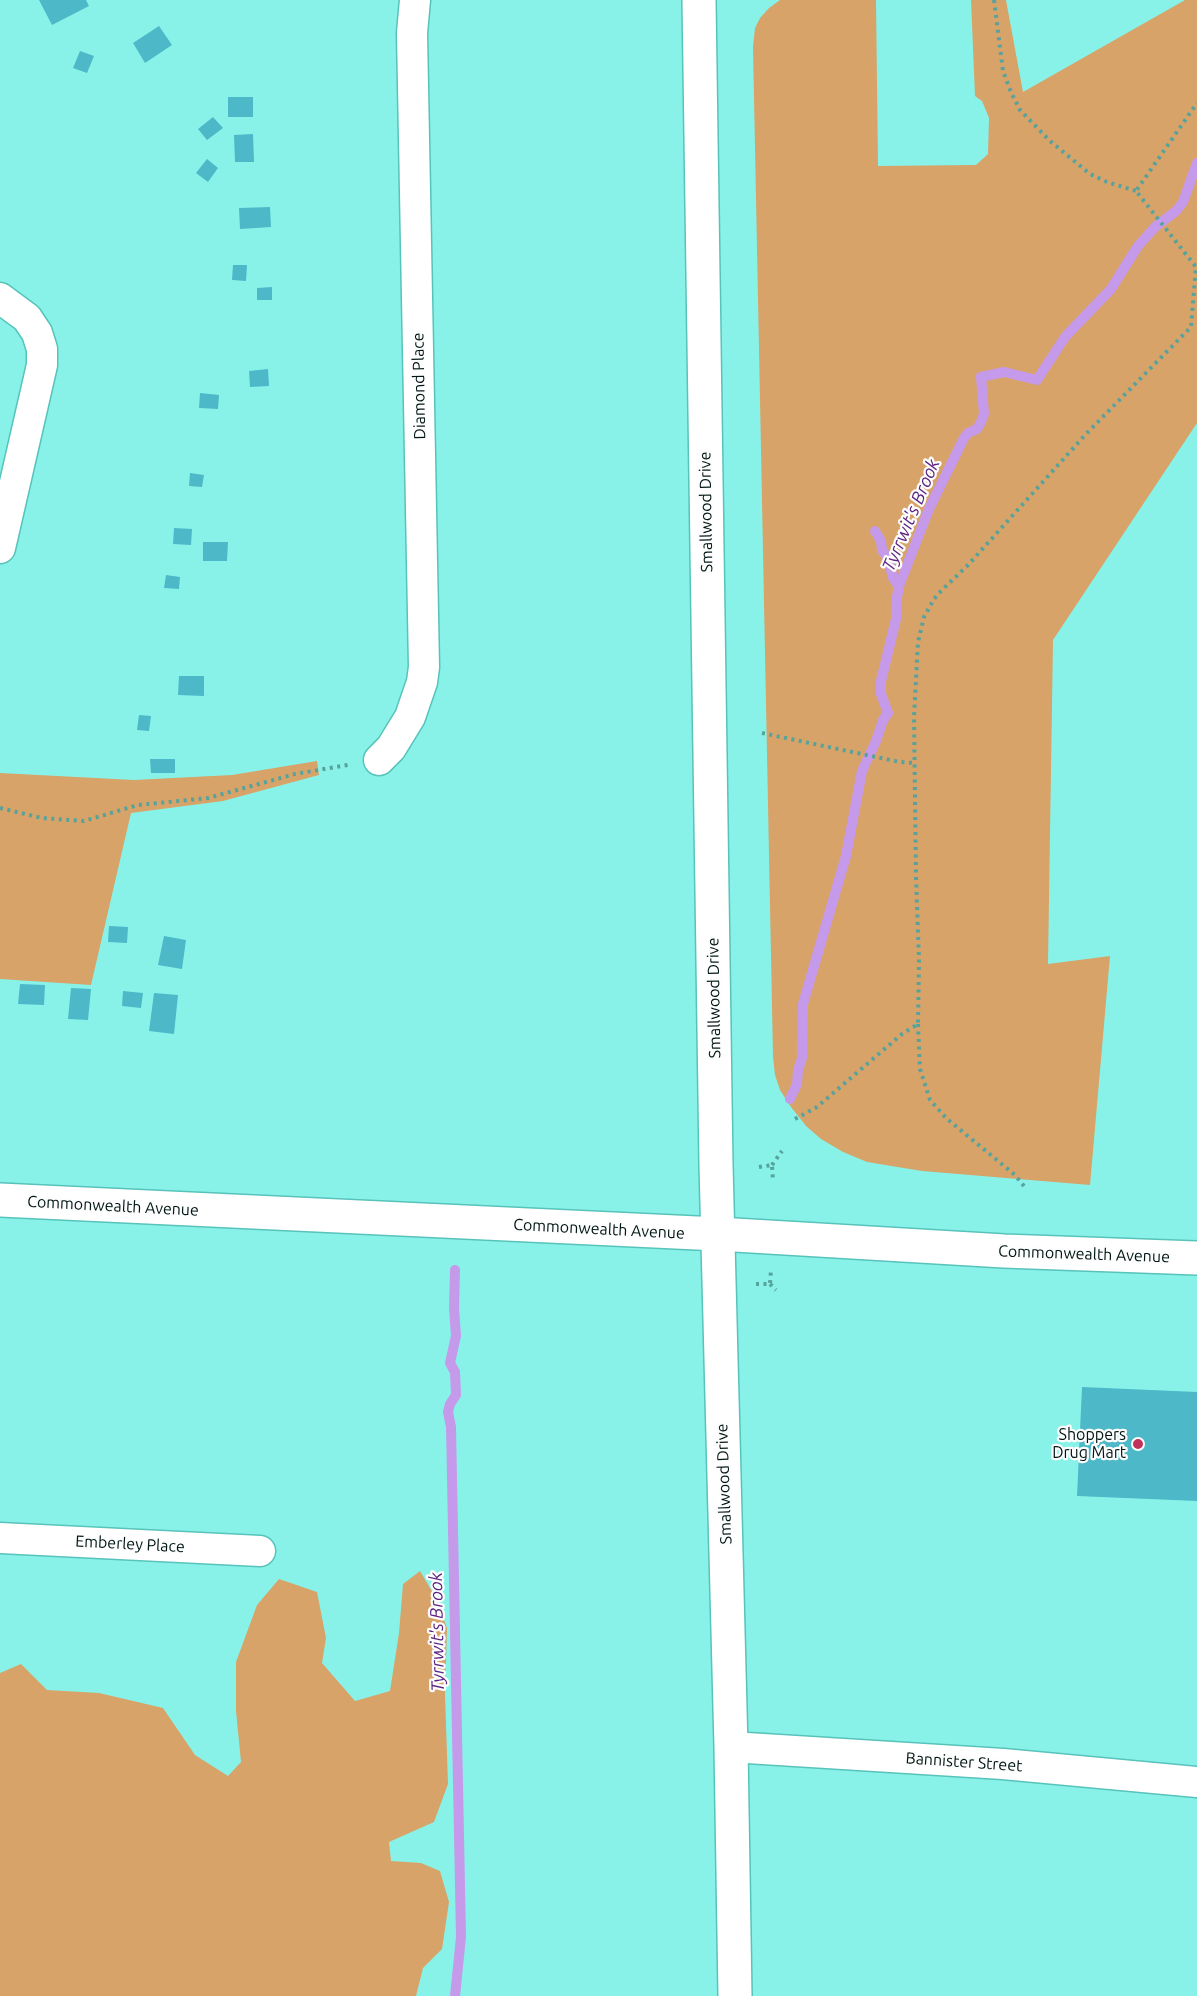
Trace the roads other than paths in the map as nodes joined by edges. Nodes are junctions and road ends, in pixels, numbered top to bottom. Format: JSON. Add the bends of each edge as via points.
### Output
{"nodes":[{"id":1,"x":415,"y":0,"type":"edge"},
{"id":2,"x":699,"y":0,"type":"edge"},
{"id":3,"x":0,"y":298,"type":"edge"},
{"id":4,"x":0,"y":548,"type":"edge"},
{"id":5,"x":379,"y":760,"type":"road end"},
{"id":6,"x":0,"y":1200,"type":"edge"},
{"id":7,"x":718,"y":1234,"type":"junction"},
{"id":8,"x":1197,"y":1258,"type":"edge"},
{"id":9,"x":0,"y":1538,"type":"edge"},
{"id":10,"x":260,"y":1551,"type":"dead end"},
{"id":11,"x":731,"y":1747,"type":"junction"},
{"id":12,"x":1197,"y":1782,"type":"edge"},
{"id":13,"x":735,"y":1996,"type":"edge"}],
"edges":[{"from":1,"to":5,"type":"street","name":"Diamond Place","via":[[424,667],[410,717]]},
{"from":2,"to":7,"type":"street","name":"Smallwood Drive"},
{"from":3,"to":4,"type":"street","via":[[27,318],[37,333],[42,365]]},
{"from":6,"to":7,"type":"street","name":"Commonwealth Avenue"},
{"from":7,"to":8,"type":"street","name":"Commonwealth Avenue"},
{"from":7,"to":11,"type":"street","name":"Smallwood Drive"},
{"from":9,"to":10,"type":"street","name":"Emberley Place"},
{"from":11,"to":12,"type":"street","name":"Bannister Street","via":[[1003,1764]]},
{"from":11,"to":13,"type":"street","name":"Smallwood Drive"}]}
